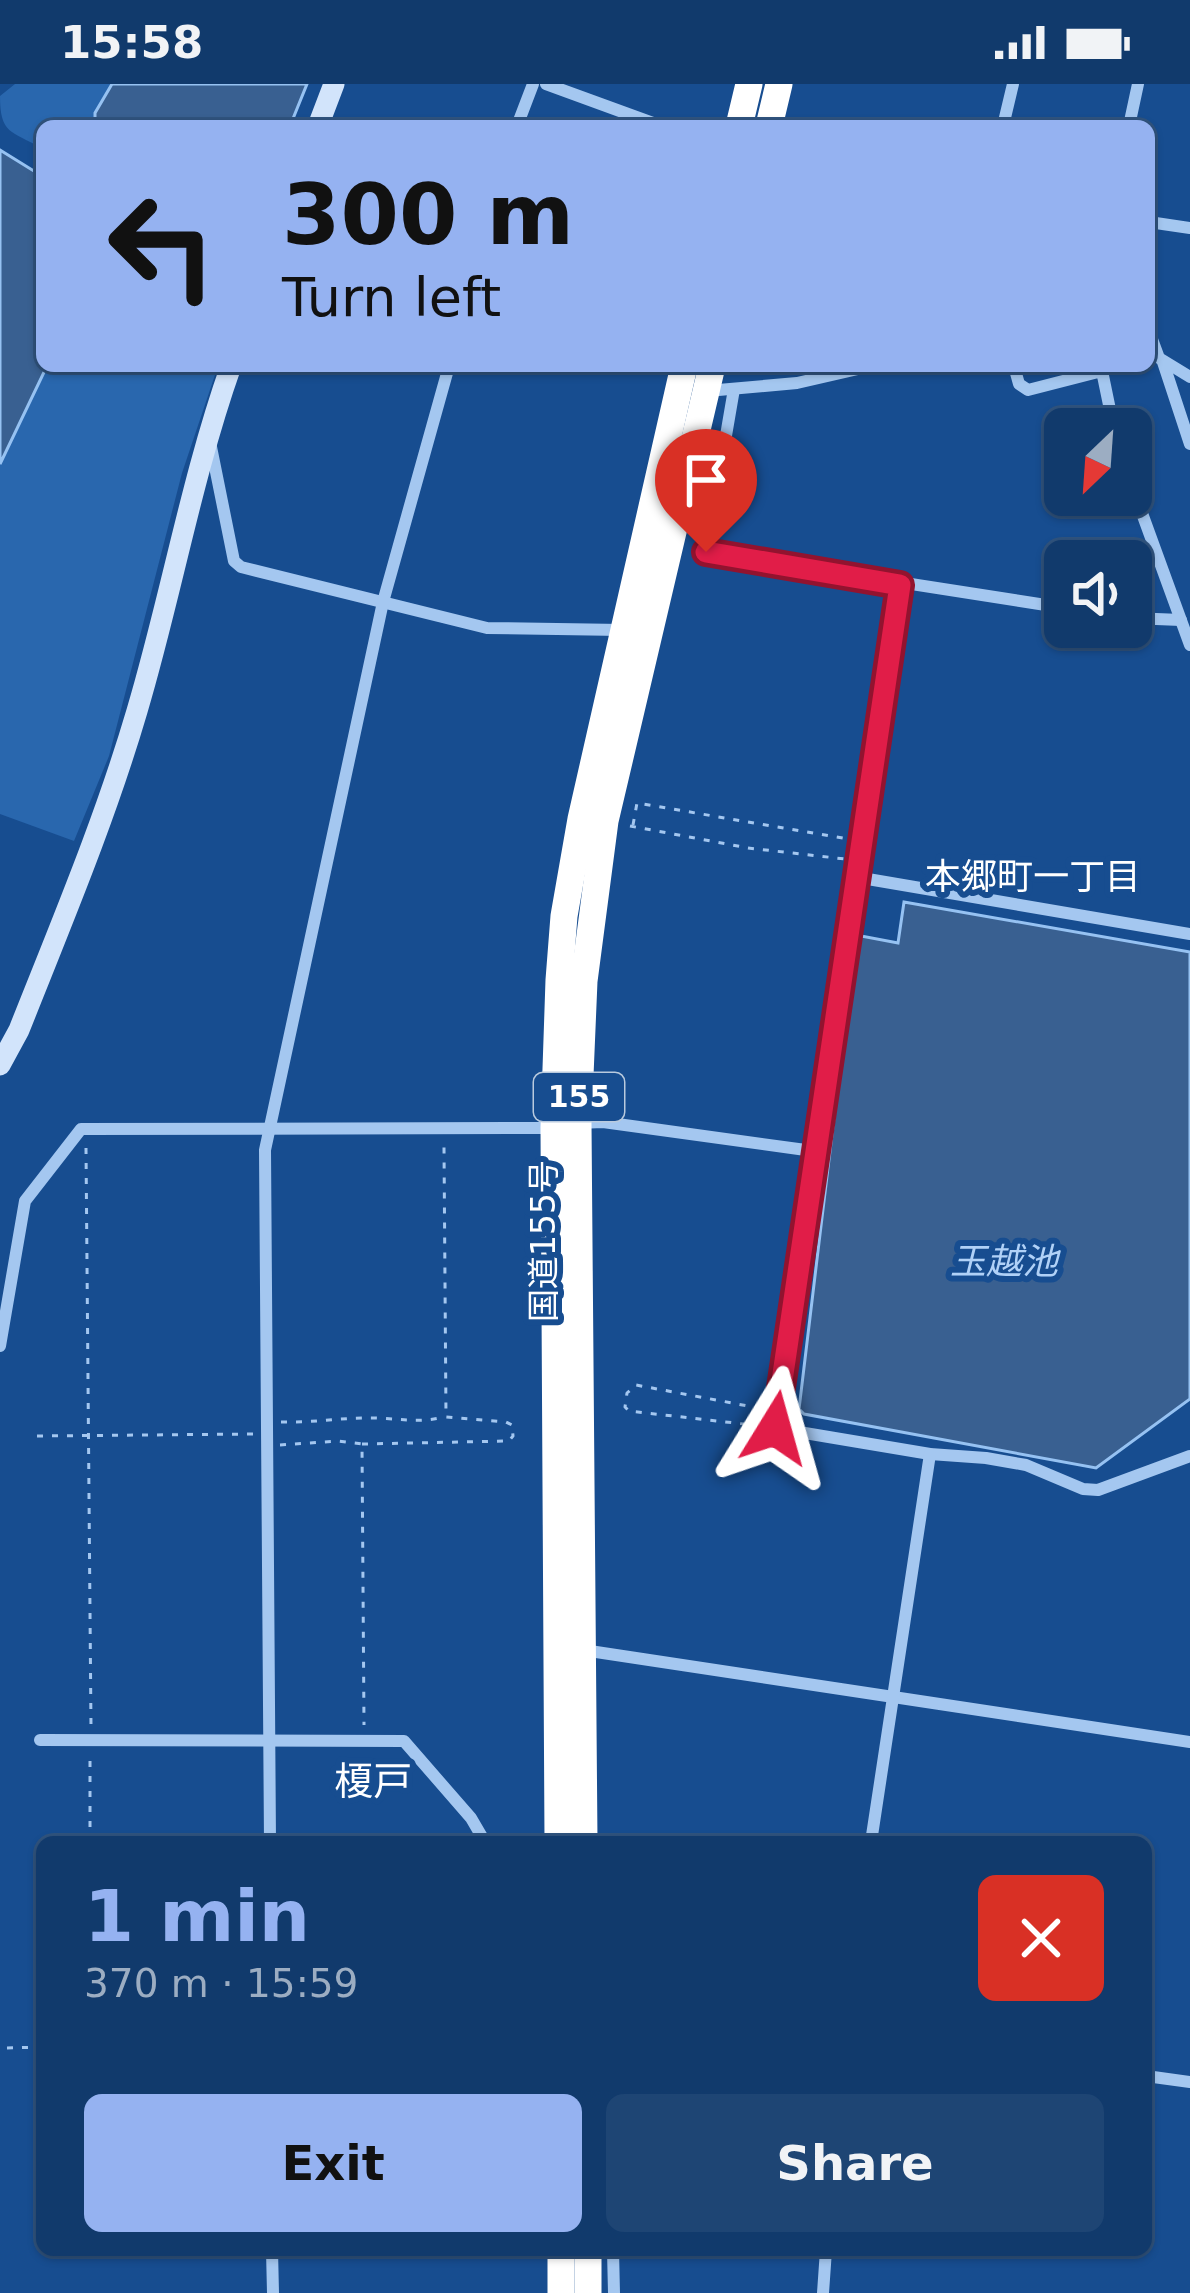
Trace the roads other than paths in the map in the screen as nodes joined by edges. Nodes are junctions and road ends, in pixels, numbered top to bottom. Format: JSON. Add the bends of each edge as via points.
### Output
{"nodes":[{"id":1,"x":334,"y":84,"type":"edge"},
{"id":2,"x":532,"y":84,"type":"edge"},
{"id":3,"x":545,"y":84,"type":"edge"},
{"id":4,"x":749,"y":84,"type":"edge"},
{"id":5,"x":779,"y":84,"type":"edge"},
{"id":6,"x":1013,"y":84,"type":"edge"},
{"id":7,"x":1138,"y":84,"type":"edge"},
{"id":8,"x":320,"y":120,"type":"edge"},
{"id":9,"x":519,"y":120,"type":"edge"},
{"id":10,"x":644,"y":120,"type":"edge"},
{"id":11,"x":740,"y":120,"type":"edge"},
{"id":12,"x":771,"y":120,"type":"edge"},
{"id":13,"x":1004,"y":120,"type":"edge"},
{"id":14,"x":1130,"y":120,"type":"edge"},
{"id":15,"x":1155,"y":223,"type":"edge"},
{"id":16,"x":1190,"y":228,"type":"edge"},
{"id":17,"x":1155,"y":345,"type":"edge"},
{"id":18,"x":1162,"y":362,"type":"junction"},
{"id":19,"x":229,"y":372,"type":"edge"},
{"id":20,"x":447,"y":372,"type":"edge"},
{"id":21,"x":683,"y":372,"type":"edge"},
{"id":22,"x":842,"y":372,"type":"edge"},
{"id":23,"x":1015,"y":372,"type":"edge"},
{"id":24,"x":1098,"y":372,"type":"edge"},
{"id":25,"x":1102,"y":372,"type":"edge"},
{"id":26,"x":1190,"y":377,"type":"edge"},
{"id":27,"x":717,"y":382,"type":"edge"},
{"id":28,"x":1110,"y":408,"type":"edge"},
{"id":29,"x":208,"y":434,"type":"junction"},
{"id":30,"x":1190,"y":444,"type":"edge"},
{"id":31,"x":1143,"y":516,"type":"edge"},
{"id":32,"x":900,"y":585,"type":"junction"},
{"id":33,"x":383,"y":602,"type":"junction"},
{"id":34,"x":1044,"y":605,"type":"edge"},
{"id":35,"x":1152,"y":619,"type":"edge"},
{"id":36,"x":1181,"y":620,"type":"junction"},
{"id":37,"x":623,"y":630,"type":"junction"},
{"id":38,"x":1190,"y":645,"type":"edge"},
{"id":39,"x":856,"y":878,"type":"junction"},
{"id":40,"x":1190,"y":934,"type":"edge"},
{"id":41,"x":0,"y":1065,"type":"edge"},
{"id":42,"x":566,"y":1125,"type":"junction"},
{"id":43,"x":268,"y":1128,"type":"junction"},
{"id":44,"x":813,"y":1150,"type":"junction"},
{"id":45,"x":0,"y":1346,"type":"edge"},
{"id":46,"x":930,"y":1454,"type":"junction"},
{"id":47,"x":1190,"y":1456,"type":"edge"},
{"id":48,"x":583,"y":1650,"type":"junction"},
{"id":49,"x":894,"y":1696,"type":"junction"},
{"id":50,"x":40,"y":1740,"type":"dead end"},
{"id":51,"x":270,"y":1741,"type":"junction"},
{"id":52,"x":1190,"y":1742,"type":"edge"},
{"id":53,"x":270,"y":1836,"type":"edge"},
{"id":54,"x":482,"y":1836,"type":"edge"},
{"id":55,"x":558,"y":1836,"type":"edge"},
{"id":56,"x":584,"y":1836,"type":"edge"},
{"id":57,"x":872,"y":1836,"type":"edge"},
{"id":58,"x":1152,"y":2077,"type":"edge"},
{"id":59,"x":1190,"y":2082,"type":"edge"},
{"id":60,"x":272,"y":2256,"type":"edge"},
{"id":61,"x":561,"y":2256,"type":"edge"},
{"id":62,"x":588,"y":2256,"type":"edge"},
{"id":63,"x":613,"y":2256,"type":"edge"},
{"id":64,"x":826,"y":2256,"type":"edge"},
{"id":65,"x":273,"y":2293,"type":"edge"},
{"id":66,"x":561,"y":2293,"type":"edge"},
{"id":67,"x":588,"y":2293,"type":"edge"},
{"id":68,"x":614,"y":2293,"type":"edge"},
{"id":69,"x":823,"y":2293,"type":"edge"}],
"edges":[{"from":1,"to":8,"type":"street"},
{"from":2,"to":9,"type":"street"},
{"from":3,"to":10,"type":"street"},
{"from":4,"to":11,"type":"highway"},
{"from":5,"to":12,"type":"highway"},
{"from":6,"to":13,"type":"street"},
{"from":7,"to":14,"type":"street"},
{"from":15,"to":16,"type":"street"},
{"from":17,"to":18,"type":"street"},
{"from":18,"to":26,"type":"street"},
{"from":18,"to":30,"type":"street"},
{"from":19,"to":29,"type":"street"},
{"from":20,"to":33,"type":"street"},
{"from":21,"to":37,"type":"highway","name":"国道155号","number":"155"},
{"from":22,"to":27,"type":"street","via":[[797,383]]},
{"from":23,"to":24,"type":"street","via":[[1028,390]]},
{"from":25,"to":28,"type":"street"},
{"from":27,"to":32,"type":"street","via":[[706,552]]},
{"from":27,"to":42,"type":"highway","name":"国道155号","number":"155","via":[[584,981]]},
{"from":29,"to":33,"type":"street","via":[[237,565]]},
{"from":29,"to":41,"type":"street","via":[[110,801]]},
{"from":31,"to":36,"type":"street"},
{"from":32,"to":34,"type":"street"},
{"from":32,"to":39,"type":"street"},
{"from":33,"to":37,"type":"street","via":[[488,628]]},
{"from":33,"to":43,"type":"street"},
{"from":35,"to":36,"type":"street"},
{"from":36,"to":38,"type":"street"},
{"from":37,"to":42,"type":"highway","name":"国道155号","number":"155","via":[[564,916]]},
{"from":39,"to":40,"type":"street"},
{"from":39,"to":44,"type":"street"},
{"from":42,"to":43,"type":"street"},
{"from":42,"to":44,"type":"street","via":[[603,1122]]},
{"from":42,"to":48,"type":"highway","name":"国道155号","number":"155"},
{"from":42,"to":55,"type":"highway","name":"国道155号","number":"155"},
{"from":43,"to":45,"type":"street","via":[[81,1129],[25,1201]]},
{"from":43,"to":51,"type":"street"},
{"from":44,"to":46,"type":"street","via":[[775,1428]]},
{"from":46,"to":47,"type":"street","via":[[1026,1465],[1098,1490]]},
{"from":46,"to":49,"type":"street"},
{"from":48,"to":49,"type":"street"},
{"from":48,"to":56,"type":"highway","name":"国道155号","number":"155"},
{"from":49,"to":52,"type":"street"},
{"from":49,"to":57,"type":"street"},
{"from":50,"to":51,"type":"street"},
{"from":51,"to":53,"type":"street"},
{"from":51,"to":54,"type":"street","via":[[407,1744]]},
{"from":58,"to":59,"type":"street"},
{"from":60,"to":65,"type":"street"},
{"from":61,"to":66,"type":"highway"},
{"from":62,"to":67,"type":"highway"},
{"from":63,"to":68,"type":"street"},
{"from":64,"to":69,"type":"street"}]}
